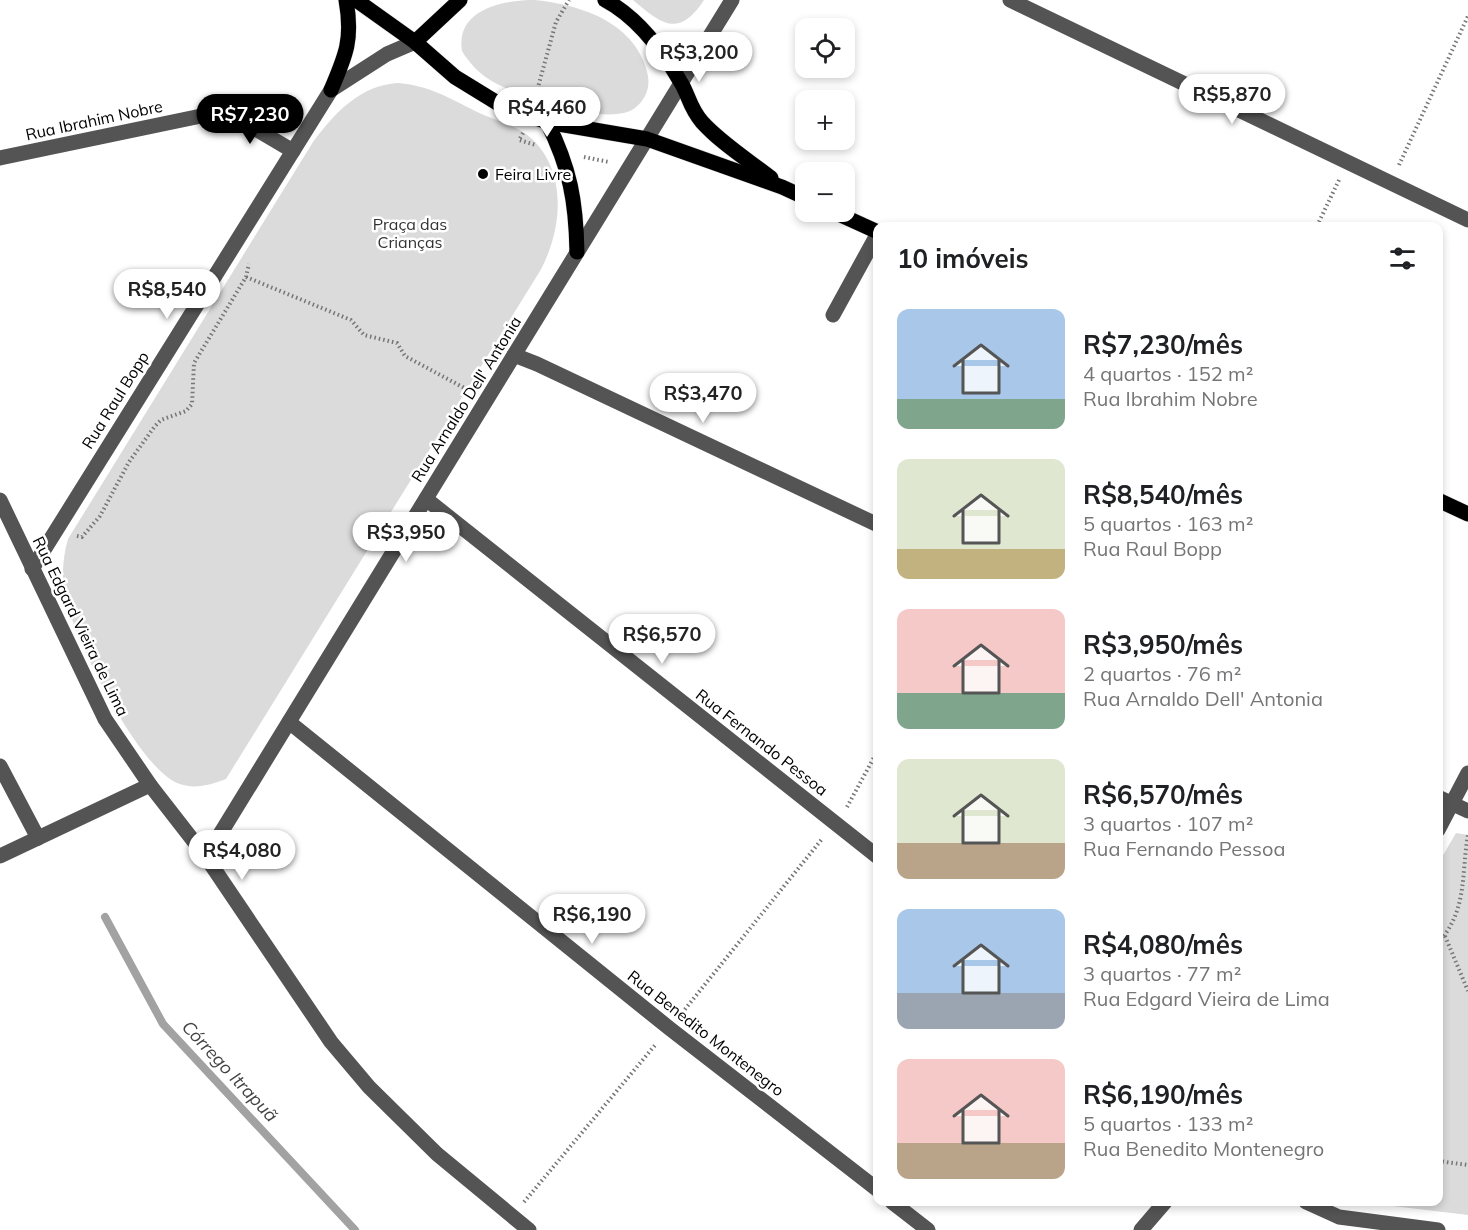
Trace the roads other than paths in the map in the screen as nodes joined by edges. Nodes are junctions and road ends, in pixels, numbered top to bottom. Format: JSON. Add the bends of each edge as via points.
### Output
{"nodes":[{"id":1,"x":346,"y":0,"type":"edge"},
{"id":2,"x":356,"y":0,"type":"edge"},
{"id":3,"x":460,"y":0,"type":"edge"},
{"id":4,"x":605,"y":0,"type":"edge"},
{"id":5,"x":732,"y":0,"type":"edge"},
{"id":6,"x":1010,"y":0,"type":"edge"},
{"id":7,"x":415,"y":42,"type":"junction"},
{"id":8,"x":682,"y":83,"type":"junction"},
{"id":9,"x":331,"y":90,"type":"junction"},
{"id":10,"x":547,"y":122,"type":"junction"},
{"id":11,"x":647,"y":139,"type":"junction"},
{"id":12,"x":292,"y":151,"type":"junction"},
{"id":13,"x":0,"y":158,"type":"edge"},
{"id":14,"x":782,"y":187,"type":"junction"},
{"id":15,"x":795,"y":193,"type":"edge"},
{"id":16,"x":1468,"y":220,"type":"edge"},
{"id":17,"x":855,"y":222,"type":"edge"},
{"id":18,"x":873,"y":230,"type":"edge"},
{"id":19,"x":873,"y":241,"type":"edge"},
{"id":20,"x":577,"y":252,"type":"junction"},
{"id":21,"x":833,"y":315,"type":"dead end"},
{"id":22,"x":514,"y":355,"type":"junction"},
{"id":23,"x":426,"y":499,"type":"junction"},
{"id":24,"x":0,"y":500,"type":"edge"},
{"id":25,"x":1443,"y":502,"type":"edge"},
{"id":26,"x":1468,"y":514,"type":"edge"},
{"id":27,"x":873,"y":523,"type":"edge"},
{"id":28,"x":32,"y":569,"type":"junction"},
{"id":29,"x":289,"y":722,"type":"junction"},
{"id":30,"x":0,"y":766,"type":"edge"},
{"id":31,"x":1468,"y":773,"type":"edge"},
{"id":32,"x":150,"y":785,"type":"junction"},
{"id":33,"x":1443,"y":799,"type":"edge"},
{"id":34,"x":1453,"y":804,"type":"junction"},
{"id":35,"x":1468,"y":812,"type":"edge"},
{"id":36,"x":1443,"y":821,"type":"edge"},
{"id":37,"x":38,"y":838,"type":"junction"},
{"id":38,"x":873,"y":853,"type":"edge"},
{"id":39,"x":0,"y":856,"type":"edge"},
{"id":40,"x":206,"y":857,"type":"junction"},
{"id":41,"x":873,"y":1186,"type":"edge"},
{"id":42,"x":897,"y":1206,"type":"edge"},
{"id":43,"x":1162,"y":1206,"type":"edge"},
{"id":44,"x":1315,"y":1206,"type":"edge"},
{"id":45,"x":529,"y":1230,"type":"edge"},
{"id":46,"x":928,"y":1230,"type":"edge"},
{"id":47,"x":1141,"y":1230,"type":"edge"},
{"id":48,"x":1438,"y":1230,"type":"edge"}],
"edges":[{"from":1,"to":9,"type":"main road","via":[[349,47]]},
{"from":2,"to":7,"type":"main road"},
{"from":3,"to":7,"type":"main road"},
{"from":4,"to":8,"type":"main road","via":[[634,19]]},
{"from":5,"to":8,"type":"street","name":"Rua Arnaldo Dell' Antonia"},
{"from":6,"to":16,"type":"street"},
{"from":7,"to":9,"type":"street","name":"Rua Raul Bopp","via":[[387,54]]},
{"from":7,"to":10,"type":"main road","via":[[478,93]]},
{"from":8,"to":11,"type":"street","name":"Rua Arnaldo Dell' Antonia"},
{"from":8,"to":14,"type":"main road","via":[[686,98],[702,122]]},
{"from":9,"to":12,"type":"street","name":"Rua Raul Bopp"},
{"from":10,"to":11,"type":"main road"},
{"from":10,"to":20,"type":"main road","via":[[573,190]]},
{"from":11,"to":14,"type":"main road"},
{"from":11,"to":20,"type":"street","name":"Rua Arnaldo Dell' Antonia"},
{"from":12,"to":13,"type":"street","name":"Rua Ibrahim Nobre","via":[[225,111]]},
{"from":12,"to":28,"type":"street","name":"Rua Raul Bopp"},
{"from":14,"to":15,"type":"main road"},
{"from":17,"to":18,"type":"main road"},
{"from":19,"to":21,"type":"street"},
{"from":20,"to":22,"type":"street","name":"Rua Arnaldo Dell' Antonia"},
{"from":22,"to":23,"type":"street","name":"Rua Arnaldo Dell' Antonia"},
{"from":22,"to":27,"type":"street"},
{"from":23,"to":29,"type":"street","name":"Rua Arnaldo Dell' Antonia"},
{"from":23,"to":38,"type":"street","name":"Rua Fernando Pessoa"},
{"from":24,"to":28,"type":"street","name":"Rua Edgard Vieira de Lima"},
{"from":25,"to":26,"type":"main road"},
{"from":28,"to":32,"type":"street","name":"Rua Edgard Vieira de Lima","via":[[105,719]]},
{"from":29,"to":40,"type":"street","name":"Rua Arnaldo Dell' Antonia"},
{"from":29,"to":41,"type":"street","name":"Rua Benedito Montenegro","via":[[669,1028]]},
{"from":30,"to":37,"type":"street"},
{"from":31,"to":34,"type":"street"},
{"from":32,"to":37,"type":"street"},
{"from":32,"to":40,"type":"street","name":"Rua Edgard Vieira de Lima"},
{"from":33,"to":34,"type":"street"},
{"from":34,"to":35,"type":"street"},
{"from":34,"to":36,"type":"street"},
{"from":37,"to":39,"type":"street"},
{"from":40,"to":45,"type":"street","name":"Rua Edgard Vieira de Lima","via":[[331,1042],[369,1087],[437,1154]]},
{"from":42,"to":46,"type":"street"},
{"from":43,"to":47,"type":"street"},
{"from":44,"to":48,"type":"street","via":[[1339,1217]]}]}
